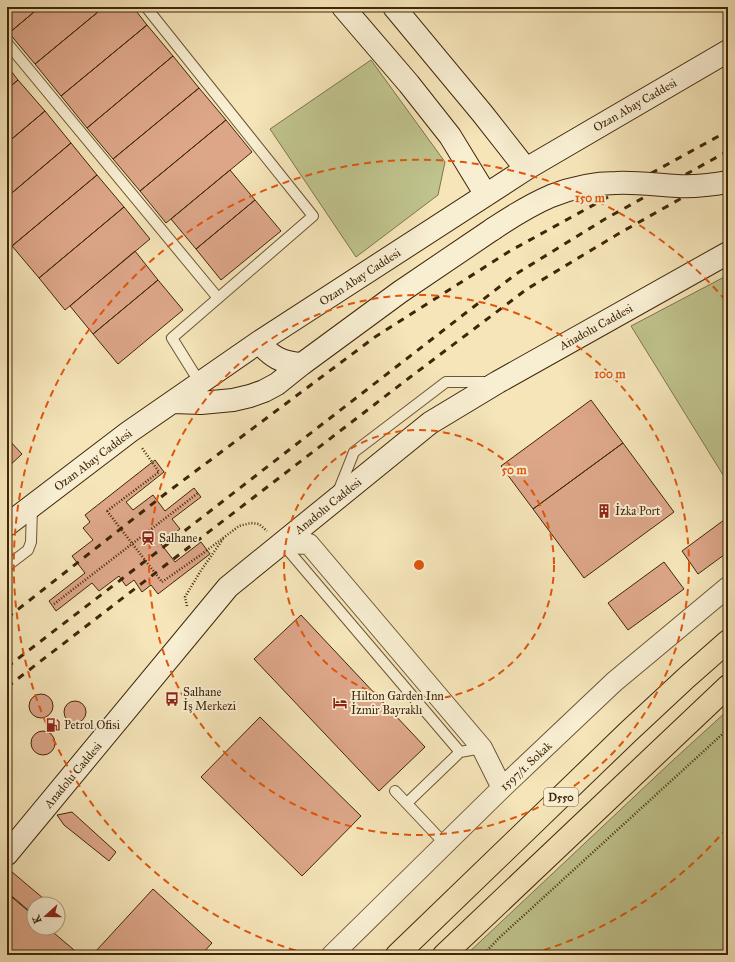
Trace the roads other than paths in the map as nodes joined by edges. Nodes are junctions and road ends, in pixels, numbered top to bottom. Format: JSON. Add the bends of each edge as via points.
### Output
{"nodes":[{"id":1,"x":146,"y":7,"type":"edge"},
{"id":2,"x":343,"y":7,"type":"edge"},
{"id":3,"x":394,"y":7,"type":"edge"},
{"id":4,"x":7,"y":43,"type":"edge"},
{"id":5,"x":728,"y":51,"type":"edge"},
{"id":6,"x":526,"y":169,"type":"junction"},
{"id":7,"x":728,"y":182,"type":"edge"},
{"id":8,"x":486,"y":195,"type":"junction"},
{"id":9,"x":728,"y":253,"type":"edge"},
{"id":10,"x":218,"y":298,"type":"junction"},
{"id":11,"x":259,"y":342,"type":"junction"},
{"id":12,"x":302,"y":364,"type":"junction"},
{"id":13,"x":200,"y":383,"type":"junction"},
{"id":14,"x":174,"y":402,"type":"junction"},
{"id":15,"x":32,"y":505,"type":"junction"},
{"id":16,"x":7,"y":525,"type":"edge"},
{"id":17,"x":282,"y":543,"type":"junction"},
{"id":18,"x":7,"y":566,"type":"edge"},
{"id":19,"x":728,"y":587,"type":"edge"},
{"id":20,"x":728,"y":641,"type":"edge"},
{"id":21,"x":728,"y":686,"type":"edge"},
{"id":22,"x":482,"y":748,"type":"junction"},
{"id":23,"x":460,"y":752,"type":"junction"},
{"id":24,"x":502,"y":788,"type":"junction"},
{"id":25,"x":395,"y":791,"type":"dead end"},
{"id":26,"x":406,"y":803,"type":"junction"},
{"id":27,"x":445,"y":844,"type":"junction"},
{"id":28,"x":7,"y":854,"type":"edge"},
{"id":29,"x":332,"y":955,"type":"edge"},
{"id":30,"x":397,"y":955,"type":"edge"},
{"id":31,"x":444,"y":955,"type":"edge"}],
"edges":[{"from":1,"to":10,"type":"lane","via":[[313,216]]},
{"from":2,"to":8,"type":"main road","via":[[450,136]]},
{"from":3,"to":6,"type":"main road"},
{"from":4,"to":10,"type":"lane"},
{"from":5,"to":6,"type":"main road","name":"Ozan Abay Caddesi"},
{"from":6,"to":8,"type":"main road","name":"Ozan Abay Caddesi"},
{"from":7,"to":12,"type":"main road","bridge":true,"via":[[698,186],[616,183],[575,188],[551,196],[493,229],[400,292]]},
{"from":8,"to":11,"type":"main road","name":"Ozan Abay Caddesi"},
{"from":9,"to":17,"type":"main road","name":"Anadolu Caddesi","via":[[430,423]]},
{"from":10,"to":13,"type":"lane","via":[[172,338]]},
{"from":11,"to":12,"type":"main road","via":[[266,351],[277,358]]},
{"from":11,"to":13,"type":"main road","name":"Ozan Abay Caddesi"},
{"from":12,"to":14,"type":"main road","via":[[277,384],[250,396],[218,402]]},
{"from":13,"to":14,"type":"main road","name":"Ozan Abay Caddesi"},
{"from":14,"to":15,"type":"main road","name":"Ozan Abay Caddesi","via":[[129,432]]},
{"from":15,"to":16,"type":"main road","name":"Ozan Abay Caddesi"},
{"from":15,"to":18,"type":"lane","via":[[30,546]]},
{"from":17,"to":22,"type":"street","via":[[309,544]]},
{"from":17,"to":23,"type":"lane"},
{"from":17,"to":28,"type":"main road","name":"Anadolu Caddesi","via":[[228,587]]},
{"from":19,"to":24,"type":"street","name":"1597/1. Sokak","via":[[614,682]]},
{"from":20,"to":30,"type":"highway","number":"D550","via":[[628,732]]},
{"from":21,"to":31,"type":"highway","number":"D550"},
{"from":22,"to":23,"type":"lane"},
{"from":22,"to":24,"type":"street"},
{"from":23,"to":26,"type":"lane"},
{"from":24,"to":27,"type":"street","name":"1597/1. Sokak"},
{"from":25,"to":26,"type":"lane"},
{"from":26,"to":27,"type":"lane"},
{"from":27,"to":29,"type":"street","name":"1597/1. Sokak"}]}
